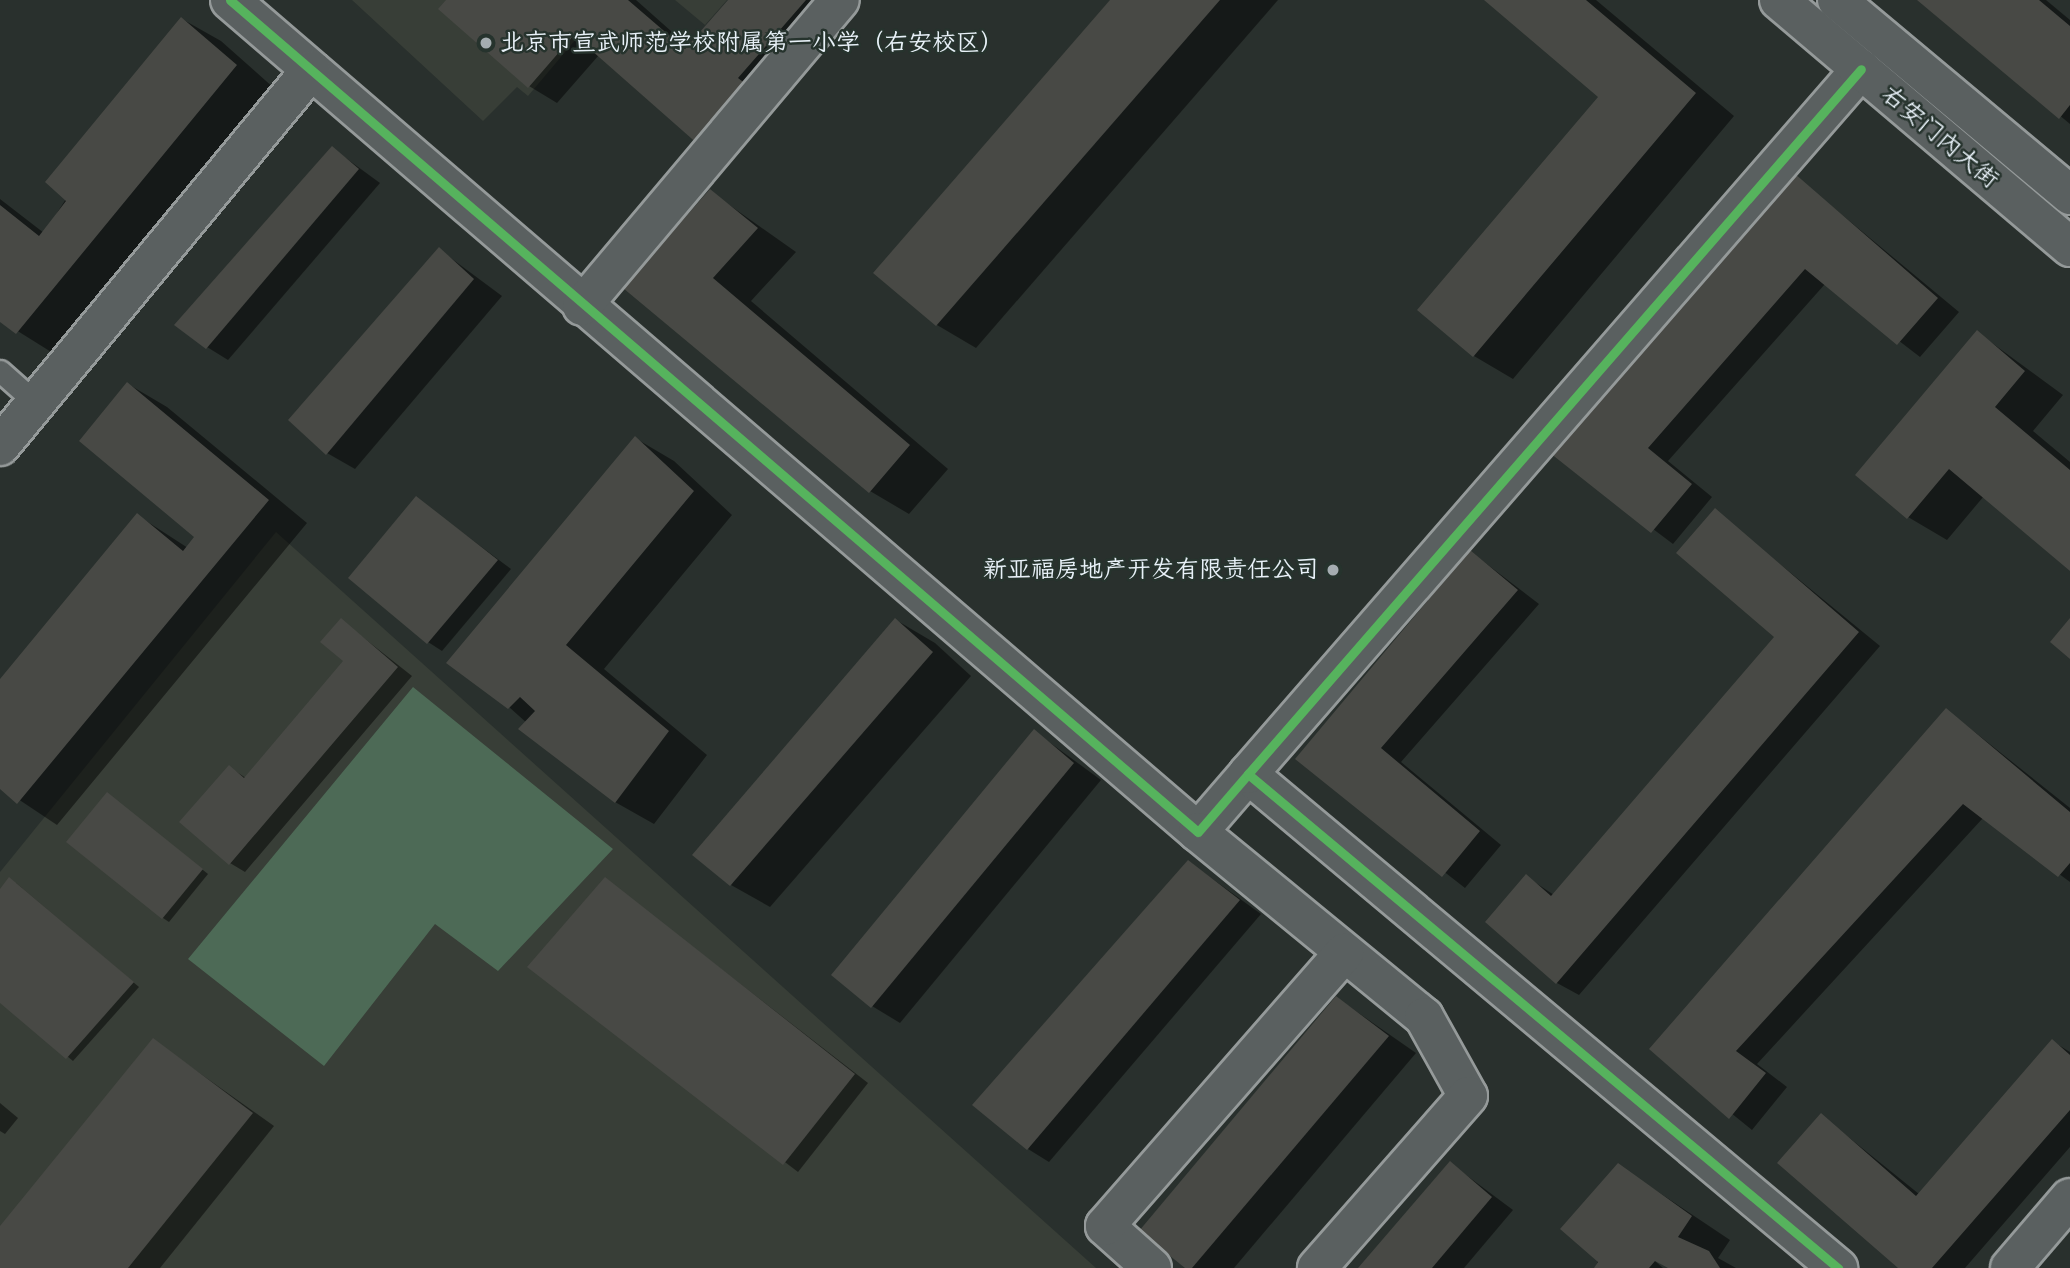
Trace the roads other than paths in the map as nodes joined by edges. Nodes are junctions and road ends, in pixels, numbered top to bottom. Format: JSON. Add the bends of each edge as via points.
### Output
{"nodes":[{"id":1,"x":840,"y":0,"type":"edge"},
{"id":2,"x":1779,"y":0,"type":"edge"},
{"id":3,"x":1837,"y":0,"type":"edge"},
{"id":4,"x":234,"y":1,"type":"edge"},
{"id":5,"x":1861,"y":69,"type":"junction"},
{"id":6,"x":311,"y":70,"type":"junction"},
{"id":7,"x":2070,"y":195,"type":"edge"},
{"id":8,"x":2070,"y":247,"type":"edge"},
{"id":9,"x":582,"y":306,"type":"junction"},
{"id":10,"x":0,"y":372,"type":"edge"},
{"id":11,"x":36,"y":402,"type":"junction"},
{"id":12,"x":0,"y":446,"type":"edge"},
{"id":13,"x":1248,"y":774,"type":"junction"},
{"id":14,"x":1198,"y":832,"type":"junction"},
{"id":15,"x":1345,"y":953,"type":"junction"},
{"id":16,"x":2070,"y":1198,"type":"edge"},
{"id":17,"x":1152,"y":1268,"type":"edge"},
{"id":18,"x":1317,"y":1268,"type":"edge"},
{"id":19,"x":1838,"y":1268,"type":"edge"},
{"id":20,"x":2010,"y":1268,"type":"edge"}],
"edges":[{"from":1,"to":9,"type":"street"},
{"from":2,"to":5,"type":"street","name":"右安门内大街"},
{"from":3,"to":7,"type":"street","name":"右安门内大街"},
{"from":4,"to":6,"type":"street"},
{"from":5,"to":8,"type":"street","name":"右安门内大街"},
{"from":5,"to":13,"type":"street"},
{"from":6,"to":9,"type":"street"},
{"from":6,"to":11,"type":"street"},
{"from":9,"to":14,"type":"street"},
{"from":10,"to":11,"type":"lane"},
{"from":11,"to":12,"type":"street"},
{"from":13,"to":14,"type":"street"},
{"from":13,"to":19,"type":"street"},
{"from":14,"to":15,"type":"street"},
{"from":15,"to":17,"type":"street","via":[[1105,1226]]},
{"from":15,"to":18,"type":"street","via":[[1424,1017],[1468,1096]]},
{"from":16,"to":20,"type":"street"}]}
